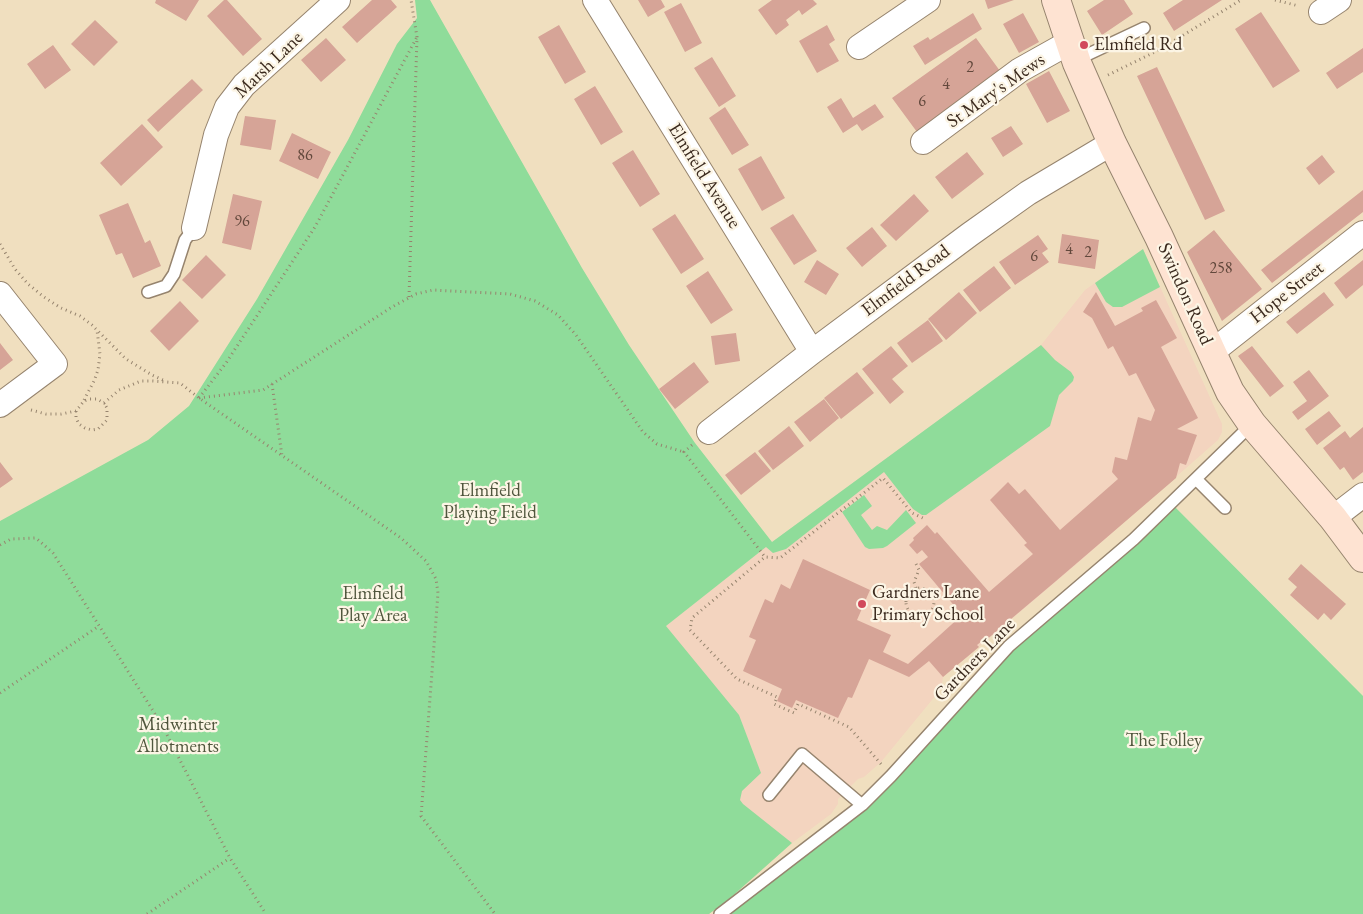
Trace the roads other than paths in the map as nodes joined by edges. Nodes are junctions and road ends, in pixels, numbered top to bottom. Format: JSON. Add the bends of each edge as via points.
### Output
{"nodes":[{"id":1,"x":338,"y":0,"type":"edge"},
{"id":2,"x":595,"y":0,"type":"edge"},
{"id":3,"x":928,"y":0,"type":"edge"},
{"id":4,"x":1056,"y":0,"type":"edge"},
{"id":5,"x":1144,"y":28,"type":"dead end"},
{"id":6,"x":859,"y":47,"type":"dead end"},
{"id":7,"x":1073,"y":51,"type":"junction"},
{"id":8,"x":923,"y":142,"type":"dead end"},
{"id":9,"x":1112,"y":143,"type":"junction"},
{"id":10,"x":194,"y":228,"type":"joint"},
{"id":11,"x":1363,"y":233,"type":"edge"},
{"id":12,"x":148,"y":292,"type":"dead end"},
{"id":13,"x":0,"y":294,"type":"edge"},
{"id":14,"x":812,"y":352,"type":"junction"},
{"id":15,"x":1212,"y":352,"type":"junction"},
{"id":16,"x":7,"y":400,"type":"edge"},
{"id":17,"x":1252,"y":424,"type":"junction"},
{"id":18,"x":709,"y":432,"type":"road end"},
{"id":19,"x":1196,"y":479,"type":"junction"},
{"id":20,"x":1363,"y":494,"type":"edge"},
{"id":21,"x":1225,"y":508,"type":"dead end"},
{"id":22,"x":1333,"y":518,"type":"junction"},
{"id":23,"x":1363,"y":558,"type":"edge"},
{"id":24,"x":769,"y":795,"type":"dead end"},
{"id":25,"x":862,"y":805,"type":"junction"},
{"id":26,"x":720,"y":914,"type":"edge"}],
"edges":[{"from":1,"to":10,"type":"street","name":"Marsh Lane","via":[[244,85],[228,107],[216,135]]},
{"from":2,"to":14,"type":"street","name":"Elmfield Avenue"},
{"from":3,"to":6,"type":"street"},
{"from":4,"to":7,"type":"street","name":"Swindon Road"},
{"from":5,"to":7,"type":"lane"},
{"from":7,"to":8,"type":"street","name":"St Mary's Mews","via":[[1020,70]]},
{"from":7,"to":9,"type":"street","name":"Swindon Road"},
{"from":9,"to":14,"type":"street","name":"Elmfield Road","via":[[1028,193],[969,234]]},
{"from":9,"to":15,"type":"street","name":"Swindon Road"},
{"from":10,"to":12,"type":"lane","via":[[185,240],[174,274],[166,286]]},
{"from":11,"to":15,"type":"street","name":"Hope Street"},
{"from":13,"to":16,"type":"street","via":[[55,364]]},
{"from":14,"to":18,"type":"street","name":"Elmfield Road"},
{"from":15,"to":17,"type":"street","name":"Swindon Road","via":[[1230,392]]},
{"from":17,"to":19,"type":"lane","name":"Gardners Lane"},
{"from":17,"to":22,"type":"street","name":"Swindon Road"},
{"from":19,"to":21,"type":"lane"},
{"from":19,"to":25,"type":"lane","name":"Gardners Lane","via":[[1134,539],[1010,646]]},
{"from":20,"to":22,"type":"street"},
{"from":22,"to":23,"type":"street","name":"Swindon Road"},
{"from":24,"to":25,"type":"lane","via":[[802,754]]},
{"from":25,"to":26,"type":"lane","name":"Gardners Lane"}]}
